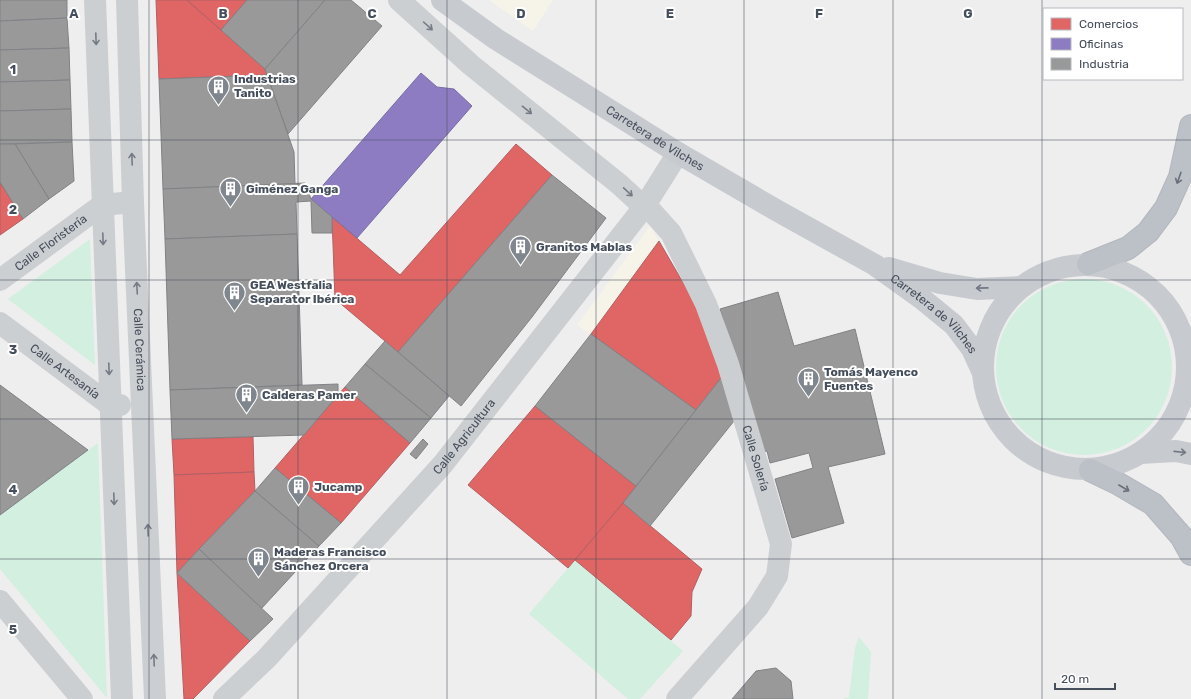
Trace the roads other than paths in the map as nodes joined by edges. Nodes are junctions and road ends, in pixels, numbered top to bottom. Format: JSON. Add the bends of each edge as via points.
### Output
{"nodes":[{"id":1,"x":94,"y":0,"type":"edge"},
{"id":2,"x":127,"y":0,"type":"edge"},
{"id":3,"x":399,"y":0,"type":"edge"},
{"id":4,"x":442,"y":0,"type":"edge"},
{"id":5,"x":1191,"y":126,"type":"edge"},
{"id":6,"x":678,"y":153,"type":"junction"},
{"id":7,"x":133,"y":202,"type":"junction"},
{"id":8,"x":102,"y":205,"type":"junction"},
{"id":9,"x":644,"y":207,"type":"junction"},
{"id":10,"x":1088,"y":264,"type":"junction"},
{"id":11,"x":875,"y":265,"type":"junction"},
{"id":12,"x":0,"y":280,"type":"edge"},
{"id":13,"x":1021,"y":287,"type":"junction"},
{"id":14,"x":0,"y":323,"type":"edge"},
{"id":15,"x":1189,"y":369,"type":"edge"},
{"id":16,"x":983,"y":373,"type":"junction"},
{"id":17,"x":143,"y":404,"type":"junction"},
{"id":18,"x":110,"y":405,"type":"junction"},
{"id":19,"x":1140,"y":454,"type":"junction"},
{"id":20,"x":1191,"y":454,"type":"edge"},
{"id":21,"x":1090,"y":470,"type":"junction"},
{"id":22,"x":1191,"y":554,"type":"edge"},
{"id":23,"x":0,"y":601,"type":"edge"},
{"id":24,"x":82,"y":699,"type":"edge"},
{"id":25,"x":122,"y":699,"type":"edge"},
{"id":26,"x":155,"y":699,"type":"edge"},
{"id":27,"x":224,"y":699,"type":"edge"},
{"id":28,"x":677,"y":699,"type":"edge"}],
"edges":[{"from":1,"to":8,"type":"street","one_way":true},
{"from":7,"to":2,"type":"street","name":"Calle Cerámica","one_way":true},
{"from":3,"to":9,"type":"street","one_way":true,"via":[[471,65],[620,184]]},
{"from":4,"to":6,"type":"main road","name":"Carretera de Vilches","via":[[496,39]]},
{"from":5,"to":10,"type":"highway","one_way":true,"via":[[1180,177],[1166,208],[1148,232],[1128,248]]},
{"from":6,"to":9,"type":"street","name":"Calle Agricultura"},
{"from":6,"to":11,"type":"main road","name":"Carretera de Vilches"},
{"from":7,"to":8,"type":"street"},
{"from":17,"to":7,"type":"street","name":"Calle Cerámica","one_way":true},
{"from":8,"to":12,"type":"street","name":"Calle Floristería"},
{"from":8,"to":18,"type":"street","one_way":true},
{"from":9,"to":27,"type":"street","name":"Calle Agricultura","via":[[443,464],[266,658]]},
{"from":9,"to":28,"type":"street","name":"Calle Solería","via":[[654,213],[671,232],[706,304],[728,364],[781,544],[777,576],[758,607]]},
{"from":10,"to":13,"type":"main road","via":[[1064,267],[1041,274]]},
{"from":10,"to":15,"type":"main road","via":[[1119,270],[1146,284],[1168,307],[1182,335]]},
{"from":13,"to":11,"type":"main road","name":"Carretera de Vilches","one_way":true,"via":[[977,289],[940,283]]},
{"from":11,"to":16,"type":"main road","name":"Carretera de Vilches","via":[[954,325],[972,349]]},
{"from":13,"to":16,"type":"main road","via":[[999,311],[986,341]]},
{"from":14,"to":18,"type":"street","name":"Calle Artesanía"},
{"from":15,"to":19,"type":"main road","via":[[1182,400],[1166,430]]},
{"from":16,"to":21,"type":"main road","via":[[988,399],[999,423],[1015,442],[1035,457],[1059,467]]},
{"from":17,"to":18,"type":"street"},
{"from":26,"to":17,"type":"street","name":"Calle Cerámica","one_way":true},
{"from":18,"to":25,"type":"street","one_way":true},
{"from":19,"to":20,"type":"main road","one_way":true,"via":[[1176,451]]},
{"from":19,"to":21,"type":"main road","via":[[1116,465]]},
{"from":21,"to":22,"type":"highway","one_way":true,"via":[[1153,504],[1181,536]]},
{"from":23,"to":24,"type":"street"}]}
